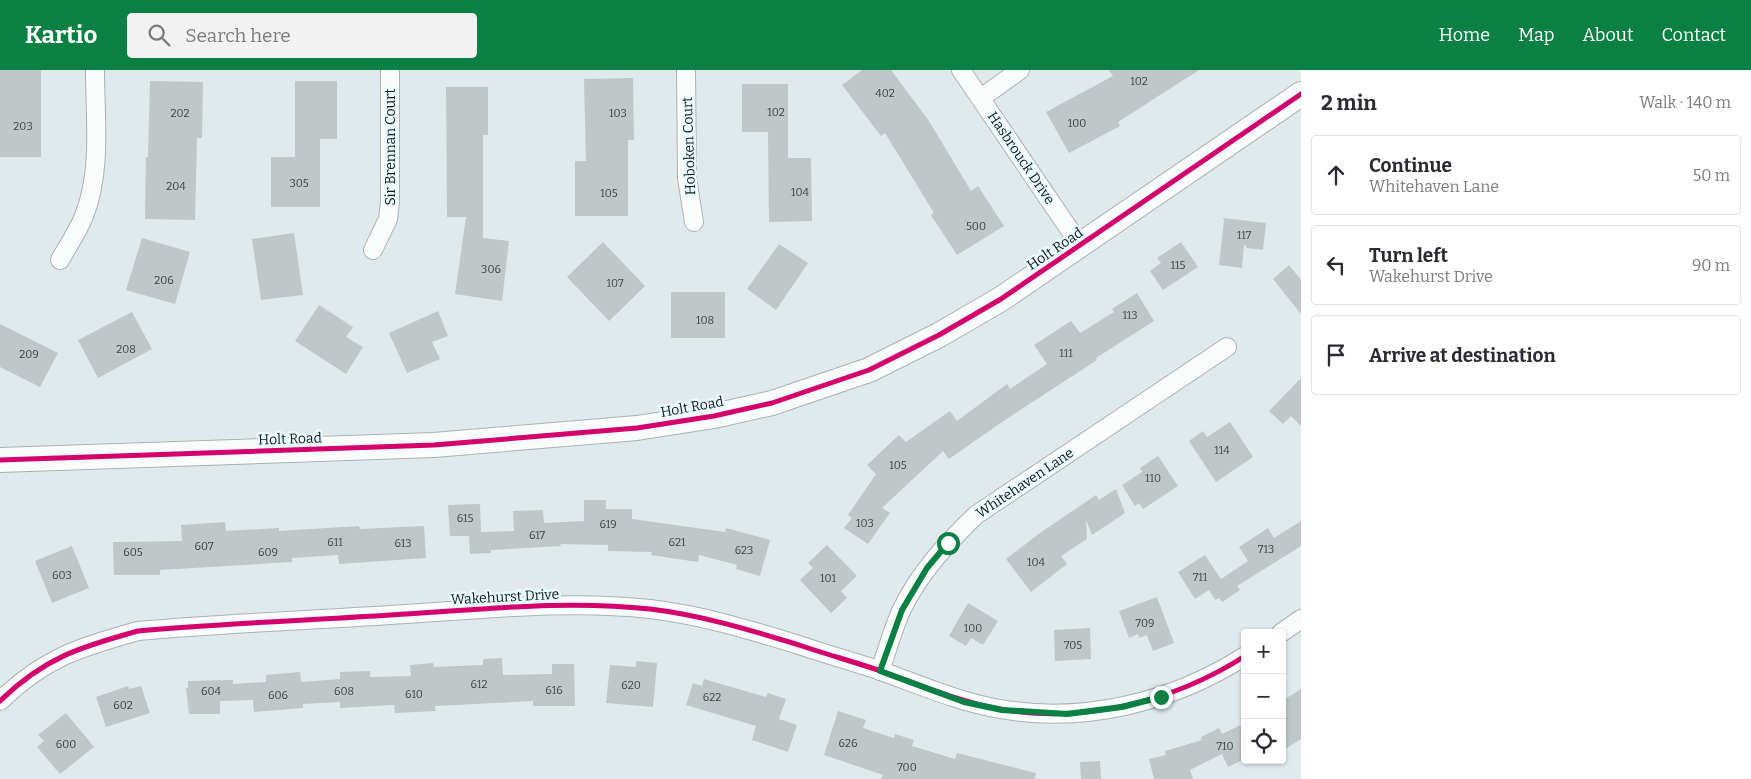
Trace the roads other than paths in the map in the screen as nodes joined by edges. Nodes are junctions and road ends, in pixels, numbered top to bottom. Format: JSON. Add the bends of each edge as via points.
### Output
{"nodes":[{"id":1,"x":95,"y":70,"type":"edge"},
{"id":2,"x":390,"y":70,"type":"edge"},
{"id":3,"x":686,"y":70,"type":"edge"},
{"id":4,"x":961,"y":70,"type":"edge"},
{"id":5,"x":1020,"y":70,"type":"edge"},
{"id":6,"x":1301,"y":94,"type":"edge"},
{"id":7,"x":981,"y":98,"type":"junction"},
{"id":8,"x":694,"y":222,"type":"dead end"},
{"id":9,"x":1080,"y":245,"type":"junction"},
{"id":10,"x":373,"y":250,"type":"dead end"},
{"id":11,"x":60,"y":260,"type":"dead end"},
{"id":12,"x":1227,"y":347,"type":"dead end"},
{"id":13,"x":0,"y":460,"type":"edge"},
{"id":14,"x":1301,"y":619,"type":"edge"},
{"id":15,"x":1286,"y":630,"type":"edge"},
{"id":16,"x":1241,"y":658,"type":"edge"},
{"id":17,"x":880,"y":671,"type":"junction"},
{"id":18,"x":0,"y":701,"type":"edge"}],
"edges":[{"from":1,"to":11,"type":"street","via":[[92,185],[84,216]]},
{"from":2,"to":10,"type":"street","name":"Sir Brennan Court","via":[[390,202],[388,219]]},
{"from":3,"to":8,"type":"street","name":"Hoboken Court","via":[[687,178]]},
{"from":4,"to":7,"type":"street","name":"Hasbrouck Drive"},
{"from":5,"to":7,"type":"street"},
{"from":6,"to":9,"type":"street","name":"Holt Road"},
{"from":7,"to":9,"type":"street","name":"Hasbrouck Drive"},
{"from":9,"to":13,"type":"street","name":"Holt Road","via":[[1001,299],[869,370],[772,403],[714,416],[637,428],[434,446]]},
{"from":12,"to":17,"type":"street","name":"Whitehaven Lane","via":[[976,515],[948,543],[913,589]]},
{"from":14,"to":15,"type":"street"},
{"from":16,"to":17,"type":"street","name":"Wakehurst Drive","via":[[1203,680],[1161,697],[1122,707],[1067,714],[1002,710],[964,702]]},
{"from":17,"to":18,"type":"street","name":"Wakehurst Drive","via":[[738,626],[694,616],[611,606],[543,605],[138,631],[65,654],[39,668]]}]}
